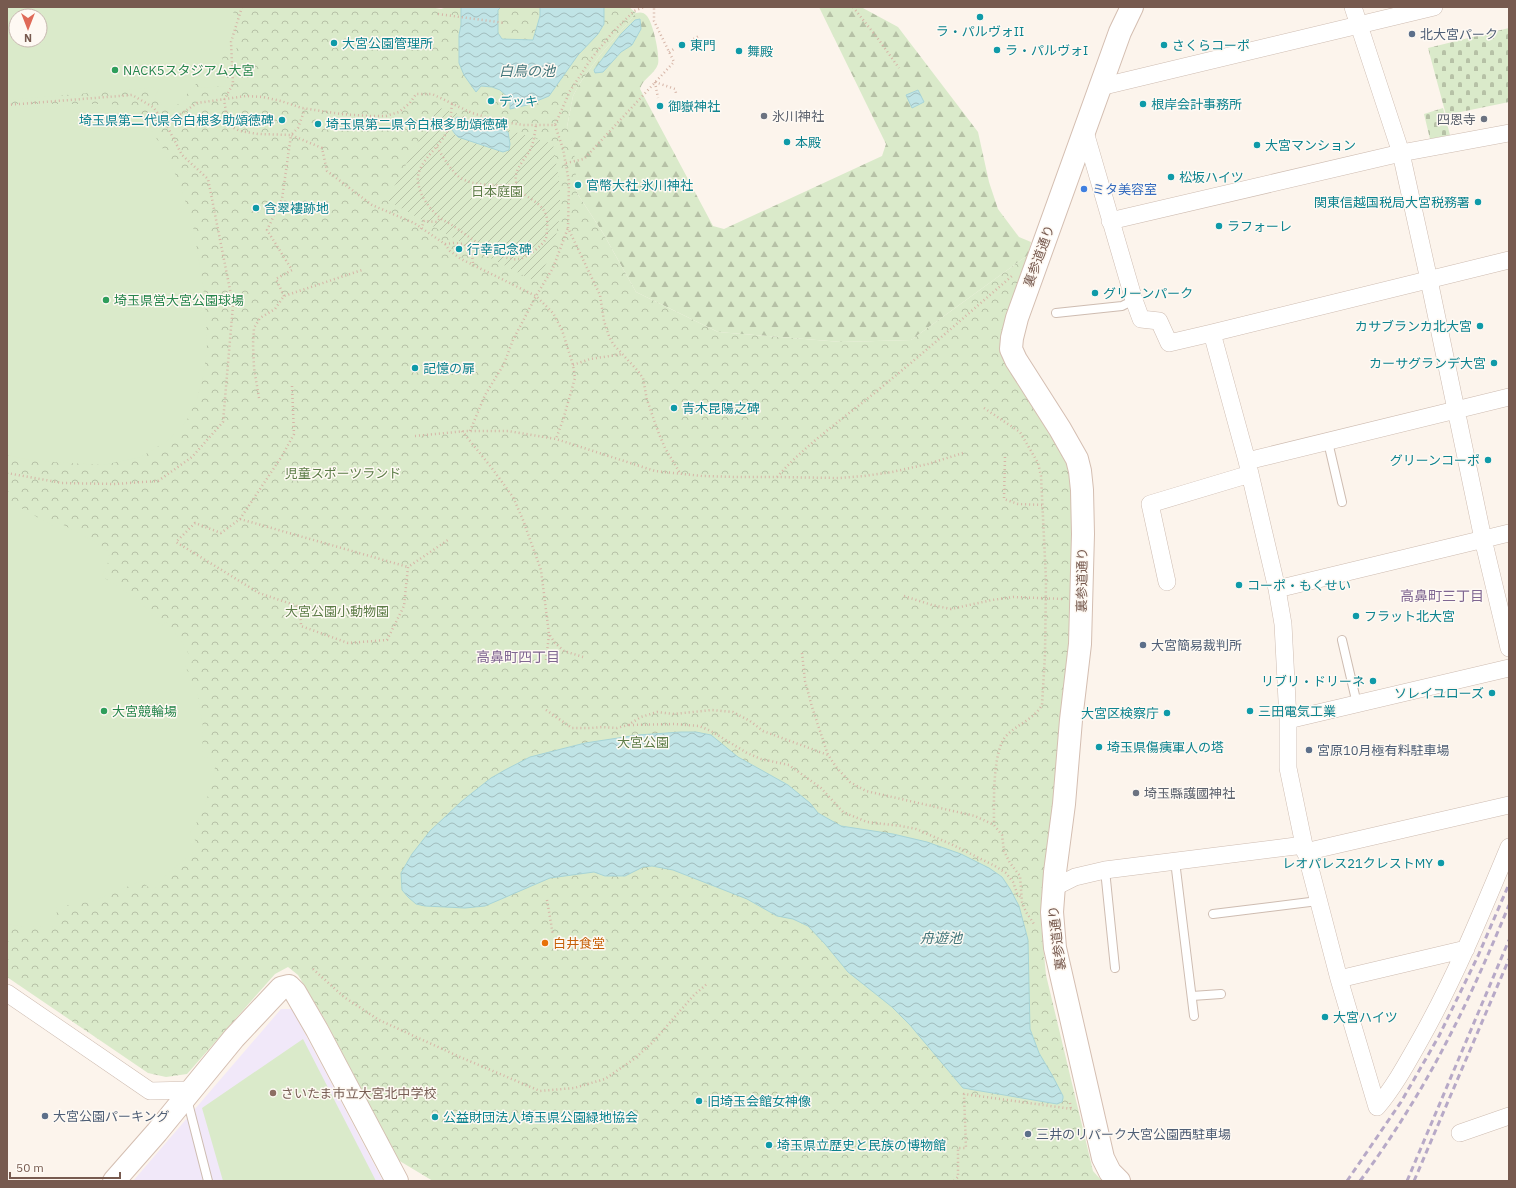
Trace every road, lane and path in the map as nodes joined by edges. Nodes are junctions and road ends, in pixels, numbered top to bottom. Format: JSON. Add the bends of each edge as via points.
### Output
{"nodes":[{"id":1,"x":242,"y":7,"type":"edge"},
{"id":2,"x":644,"y":7,"type":"edge"},
{"id":3,"x":654,"y":7,"type":"edge"},
{"id":4,"x":853,"y":7,"type":"edge"},
{"id":5,"x":1132,"y":7,"type":"edge"},
{"id":6,"x":1353,"y":7,"type":"edge"},
{"id":7,"x":1434,"y":7,"type":"edge"},
{"id":8,"x":438,"y":14,"type":"dead end"},
{"id":9,"x":505,"y":23,"type":"dead end"},
{"id":10,"x":1359,"y":25,"type":"junction"},
{"id":11,"x":699,"y":36,"type":"dead end"},
{"id":12,"x":690,"y":41,"type":"dead end"},
{"id":13,"x":674,"y":49,"type":"dead end"},
{"id":14,"x":669,"y":52,"type":"junction"},
{"id":15,"x":899,"y":68,"type":"dead end"},
{"id":16,"x":654,"y":82,"type":"junction"},
{"id":17,"x":1100,"y":87,"type":"junction"},
{"id":18,"x":676,"y":93,"type":"dead end"},
{"id":19,"x":658,"y":98,"type":"dead end"},
{"id":20,"x":224,"y":100,"type":"junction"},
{"id":21,"x":452,"y":104,"type":"junction"},
{"id":22,"x":7,"y":105,"type":"edge"},
{"id":23,"x":305,"y":109,"type":"junction"},
{"id":24,"x":166,"y":124,"type":"junction"},
{"id":25,"x":536,"y":125,"type":"junction"},
{"id":26,"x":555,"y":125,"type":"junction"},
{"id":27,"x":1085,"y":132,"type":"junction"},
{"id":28,"x":1509,"y":133,"type":"edge"},
{"id":29,"x":291,"y":135,"type":"junction"},
{"id":30,"x":436,"y":147,"type":"junction"},
{"id":31,"x":1401,"y":153,"type":"junction"},
{"id":32,"x":566,"y":162,"type":"junction"},
{"id":33,"x":518,"y":185,"type":"junction"},
{"id":34,"x":440,"y":218,"type":"junction"},
{"id":35,"x":1110,"y":221,"type":"junction"},
{"id":36,"x":421,"y":228,"type":"junction"},
{"id":37,"x":568,"y":228,"type":"junction"},
{"id":38,"x":445,"y":244,"type":"junction"},
{"id":39,"x":1509,"y":260,"type":"edge"},
{"id":40,"x":473,"y":264,"type":"junction"},
{"id":41,"x":362,"y":270,"type":"dead end"},
{"id":42,"x":1016,"y":273,"type":"dead end"},
{"id":43,"x":1429,"y":280,"type":"junction"},
{"id":44,"x":284,"y":296,"type":"junction"},
{"id":45,"x":536,"y":296,"type":"junction"},
{"id":46,"x":1134,"y":300,"type":"junction"},
{"id":47,"x":1056,"y":313,"type":"dead end"},
{"id":48,"x":1212,"y":333,"type":"junction"},
{"id":49,"x":623,"y":354,"type":"junction"},
{"id":50,"x":573,"y":365,"type":"junction"},
{"id":51,"x":292,"y":386,"type":"dead end"},
{"id":52,"x":1509,"y":397,"type":"edge"},
{"id":53,"x":260,"y":398,"type":"dead end"},
{"id":54,"x":984,"y":408,"type":"dead end"},
{"id":55,"x":1456,"y":410,"type":"junction"},
{"id":56,"x":462,"y":431,"type":"junction"},
{"id":57,"x":470,"y":431,"type":"junction"},
{"id":58,"x":415,"y":436,"type":"dead end"},
{"id":59,"x":556,"y":439,"type":"junction"},
{"id":60,"x":1328,"y":442,"type":"junction"},
{"id":61,"x":963,"y":452,"type":"dead end"},
{"id":62,"x":1005,"y":457,"type":"dead end"},
{"id":63,"x":1249,"y":468,"type":"junction"},
{"id":64,"x":7,"y":472,"type":"edge"},
{"id":65,"x":681,"y":473,"type":"junction"},
{"id":66,"x":777,"y":477,"type":"junction"},
{"id":67,"x":1342,"y":502,"type":"dead end"},
{"id":68,"x":1043,"y":505,"type":"junction"},
{"id":69,"x":240,"y":519,"type":"junction"},
{"id":70,"x":1509,"y":533,"type":"edge"},
{"id":71,"x":1483,"y":539,"type":"junction"},
{"id":72,"x":448,"y":540,"type":"dead end"},
{"id":73,"x":408,"y":567,"type":"junction"},
{"id":74,"x":1167,"y":582,"type":"dead end"},
{"id":75,"x":1277,"y":589,"type":"junction"},
{"id":76,"x":904,"y":596,"type":"dead end"},
{"id":77,"x":1081,"y":598,"type":"junction"},
{"id":78,"x":1045,"y":599,"type":"junction"},
{"id":79,"x":549,"y":634,"type":"junction"},
{"id":80,"x":1342,"y":640,"type":"dead end"},
{"id":81,"x":1509,"y":648,"type":"edge"},
{"id":82,"x":802,"y":653,"type":"dead end"},
{"id":83,"x":583,"y":657,"type":"dead end"},
{"id":84,"x":546,"y":660,"type":"dead end"},
{"id":85,"x":1509,"y":668,"type":"edge"},
{"id":86,"x":1357,"y":704,"type":"junction"},
{"id":87,"x":546,"y":710,"type":"dead end"},
{"id":88,"x":1288,"y":720,"type":"junction"},
{"id":89,"x":628,"y":725,"type":"junction"},
{"id":90,"x":828,"y":755,"type":"junction"},
{"id":91,"x":1509,"y":805,"type":"edge"},
{"id":92,"x":994,"y":825,"type":"junction"},
{"id":93,"x":1509,"y":847,"type":"edge"},
{"id":94,"x":1305,"y":849,"type":"junction"},
{"id":95,"x":1175,"y":861,"type":"junction"},
{"id":96,"x":1105,"y":870,"type":"junction"},
{"id":97,"x":1053,"y":888,"type":"junction"},
{"id":98,"x":1022,"y":899,"type":"junction"},
{"id":99,"x":547,"y":900,"type":"dead end"},
{"id":100,"x":1318,"y":901,"type":"junction"},
{"id":101,"x":1212,"y":914,"type":"dead end"},
{"id":102,"x":1036,"y":926,"type":"dead end"},
{"id":103,"x":553,"y":935,"type":"dead end"},
{"id":104,"x":1466,"y":949,"type":"junction"},
{"id":105,"x":1115,"y":968,"type":"dead end"},
{"id":106,"x":313,"y":970,"type":"dead end"},
{"id":107,"x":1339,"y":980,"type":"junction"},
{"id":108,"x":708,"y":983,"type":"dead end"},
{"id":109,"x":7,"y":993,"type":"edge"},
{"id":110,"x":1221,"y":994,"type":"dead end"},
{"id":111,"x":1192,"y":996,"type":"junction"},
{"id":112,"x":1194,"y":1016,"type":"dead end"},
{"id":113,"x":188,"y":1093,"type":"junction"},
{"id":114,"x":1070,"y":1102,"type":"dead end"},
{"id":115,"x":1071,"y":1109,"type":"junction"},
{"id":116,"x":1093,"y":1111,"type":"junction"},
{"id":117,"x":1509,"y":1116,"type":"edge"},
{"id":118,"x":1460,"y":1133,"type":"dead end"},
{"id":119,"x":399,"y":1179,"type":"edge"},
{"id":120,"x":114,"y":1181,"type":"edge"},
{"id":121,"x":208,"y":1181,"type":"edge"},
{"id":122,"x":954,"y":1181,"type":"edge"},
{"id":123,"x":1119,"y":1181,"type":"edge"}],
"edges":[{"from":1,"to":20,"type":"path","via":[[231,42],[233,84]]},
{"from":2,"to":26,"type":"path","via":[[634,11],[591,59],[570,91]]},
{"from":3,"to":14,"type":"path","via":[[654,21]]},
{"from":4,"to":15,"type":"path"},
{"from":5,"to":17,"type":"street","name":"裏参道通り"},
{"from":6,"to":10,"type":"street"},
{"from":7,"to":10,"type":"street"},
{"from":8,"to":9,"type":"path"},
{"from":10,"to":17,"type":"street"},
{"from":10,"to":31,"type":"street"},
{"from":11,"to":12,"type":"path"},
{"from":13,"to":14,"type":"path"},
{"from":14,"to":16,"type":"path","via":[[674,62]]},
{"from":16,"to":18,"type":"path","via":[[675,88]]},
{"from":16,"to":19,"type":"path"},
{"from":16,"to":32,"type":"path","via":[[584,159]]},
{"from":17,"to":27,"type":"street","name":"裏参道通り"},
{"from":20,"to":23,"type":"path","via":[[246,96],[263,97]]},
{"from":20,"to":24,"type":"path","via":[[197,103]]},
{"from":20,"to":29,"type":"path","via":[[228,124],[232,127],[258,134]]},
{"from":21,"to":23,"type":"path","via":[[432,94],[416,94],[399,112],[386,116]]},
{"from":21,"to":25,"type":"path","via":[[503,122]]},
{"from":21,"to":30,"type":"path","via":[[448,129]]},
{"from":22,"to":24,"type":"path","via":[[132,95],[153,107]]},
{"from":23,"to":29,"type":"path","via":[[298,128]]},
{"from":24,"to":64,"type":"path","via":[[182,155],[208,179],[233,306],[223,422],[192,457],[158,481],[114,484],[62,483]]},
{"from":25,"to":26,"type":"path"},
{"from":25,"to":33,"type":"path","via":[[531,148],[516,173]]},
{"from":26,"to":32,"type":"path"},
{"from":27,"to":35,"type":"street"},
{"from":27,"to":77,"type":"street","name":"裏参道通り","via":[[1017,318],[1011,349],[1077,459],[1080,471],[1083,534]]},
{"from":28,"to":31,"type":"street"},
{"from":29,"to":36,"type":"path","via":[[322,148],[327,171],[372,205]]},
{"from":29,"to":44,"type":"path","via":[[282,199],[267,230],[292,270],[276,279]]},
{"from":30,"to":33,"type":"path","via":[[445,162],[466,181],[488,185]]},
{"from":30,"to":34,"type":"path","via":[[422,164],[417,179],[419,191]]},
{"from":31,"to":35,"type":"street"},
{"from":31,"to":43,"type":"street"},
{"from":32,"to":37,"type":"path","via":[[569,182]]},
{"from":33,"to":34,"type":"path","via":[[540,205],[548,217],[546,240],[535,251],[519,259],[500,256]]},
{"from":34,"to":36,"type":"path","via":[[437,222],[424,221]]},
{"from":35,"to":46,"type":"street"},
{"from":36,"to":38,"type":"path"},
{"from":37,"to":45,"type":"path","via":[[553,268]]},
{"from":37,"to":49,"type":"path","via":[[600,295],[609,336]]},
{"from":38,"to":40,"type":"path","via":[[461,259]]},
{"from":38,"to":40,"type":"path","via":[[464,244],[472,253]]},
{"from":39,"to":43,"type":"street"},
{"from":40,"to":45,"type":"path"},
{"from":41,"to":44,"type":"path"},
{"from":42,"to":66,"type":"path","via":[[882,387],[842,417],[791,461]]},
{"from":43,"to":48,"type":"street"},
{"from":43,"to":55,"type":"street"},
{"from":44,"to":53,"type":"path","via":[[275,309],[260,318],[254,328],[254,368]]},
{"from":45,"to":50,"type":"path","via":[[553,313],[562,330]]},
{"from":45,"to":57,"type":"path","via":[[513,340],[504,364],[485,395]]},
{"from":46,"to":47,"type":"lane","via":[[1122,306]]},
{"from":46,"to":48,"type":"street","via":[[1141,319],[1160,321],[1169,343]]},
{"from":48,"to":63,"type":"street"},
{"from":49,"to":50,"type":"path","via":[[590,359]]},
{"from":49,"to":65,"type":"path","via":[[643,378],[647,400],[665,448]]},
{"from":50,"to":59,"type":"path","via":[[575,378]]},
{"from":51,"to":69,"type":"path","via":[[294,434]]},
{"from":52,"to":55,"type":"street"},
{"from":54,"to":68,"type":"path","via":[[1020,432],[1033,452],[1041,476]]},
{"from":55,"to":60,"type":"street"},
{"from":55,"to":71,"type":"street"},
{"from":56,"to":57,"type":"path"},
{"from":56,"to":58,"type":"path"},
{"from":56,"to":79,"type":"path","via":[[513,497],[523,520],[541,570]]},
{"from":57,"to":59,"type":"path","via":[[508,431]]},
{"from":59,"to":65,"type":"path","via":[[655,471]]},
{"from":60,"to":63,"type":"street"},
{"from":60,"to":67,"type":"lane"},
{"from":61,"to":66,"type":"path","via":[[928,464],[871,475],[840,478]]},
{"from":62,"to":68,"type":"path","via":[[1004,499],[1018,504]]},
{"from":63,"to":74,"type":"street","via":[[1150,504]]},
{"from":63,"to":75,"type":"street"},
{"from":65,"to":66,"type":"path","via":[[735,478]]},
{"from":68,"to":78,"type":"path"},
{"from":69,"to":73,"type":"path"},
{"from":69,"to":73,"type":"path","via":[[221,533],[195,523],[176,542],[259,593],[300,607],[301,626],[348,643],[387,640],[404,606]]},
{"from":70,"to":71,"type":"street"},
{"from":71,"to":75,"type":"street"},
{"from":71,"to":81,"type":"street"},
{"from":72,"to":73,"type":"path"},
{"from":75,"to":88,"type":"street","via":[[1283,624]]},
{"from":76,"to":78,"type":"path","via":[[951,609],[1013,597]]},
{"from":77,"to":78,"type":"path"},
{"from":77,"to":97,"type":"street","name":"裏参道通り","via":[[1080,644]]},
{"from":78,"to":92,"type":"path","via":[[1042,705],[1038,712],[1006,735],[1000,747],[994,791]]},
{"from":79,"to":83,"type":"path","via":[[564,651]]},
{"from":79,"to":84,"type":"path"},
{"from":80,"to":86,"type":"lane"},
{"from":82,"to":90,"type":"path","via":[[808,694]]},
{"from":85,"to":86,"type":"street"},
{"from":86,"to":88,"type":"street"},
{"from":87,"to":89,"type":"path","via":[[572,728],[617,728]]},
{"from":88,"to":94,"type":"street","via":[[1288,768]]},
{"from":89,"to":90,"type":"path","via":[[657,712],[733,712],[763,731]]},
{"from":89,"to":98,"type":"path","via":[[699,726],[747,753],[789,765],[821,788],[843,812],[867,822],[916,830],[995,866],[1013,882]]},
{"from":90,"to":92,"type":"path","via":[[850,782],[866,791],[976,816]]},
{"from":91,"to":94,"type":"street"},
{"from":92,"to":98,"type":"path","via":[[1002,835],[1004,850],[1010,863],[1020,876]]},
{"from":93,"to":104,"type":"street"},
{"from":94,"to":95,"type":"street"},
{"from":94,"to":100,"type":"street"},
{"from":95,"to":96,"type":"street"},
{"from":95,"to":111,"type":"lane"},
{"from":96,"to":97,"type":"street","via":[[1075,877]]},
{"from":96,"to":105,"type":"lane"},
{"from":97,"to":116,"type":"street","name":"裏参道通り","via":[[1055,948]]},
{"from":98,"to":102,"type":"path","via":[[1026,912]]},
{"from":99,"to":103,"type":"path"},
{"from":100,"to":101,"type":"lane"},
{"from":100,"to":107,"type":"street"},
{"from":104,"to":107,"type":"street"},
{"from":104,"to":107,"type":"street","via":[[1413,1053],[1390,1092],[1377,1107]]},
{"from":106,"to":108,"type":"path","via":[[344,997],[379,1020],[540,1091],[574,1088],[605,1079],[652,1043],[694,995]]},
{"from":109,"to":113,"type":"street","via":[[150,1091]]},
{"from":110,"to":111,"type":"lane"},
{"from":111,"to":112,"type":"lane"},
{"from":113,"to":119,"type":"street","via":[[234,1038],[281,988],[289,986],[306,1011]]},
{"from":113,"to":120,"type":"street"},
{"from":113,"to":121,"type":"lane"},
{"from":114,"to":115,"type":"path"},
{"from":115,"to":116,"type":"path"},
{"from":115,"to":122,"type":"path","via":[[964,1094],[966,1148],[958,1148],[958,1177]]},
{"from":116,"to":123,"type":"street","name":"裏参道通り","via":[[1103,1158],[1110,1172]]},
{"from":117,"to":118,"type":"street"}]}
